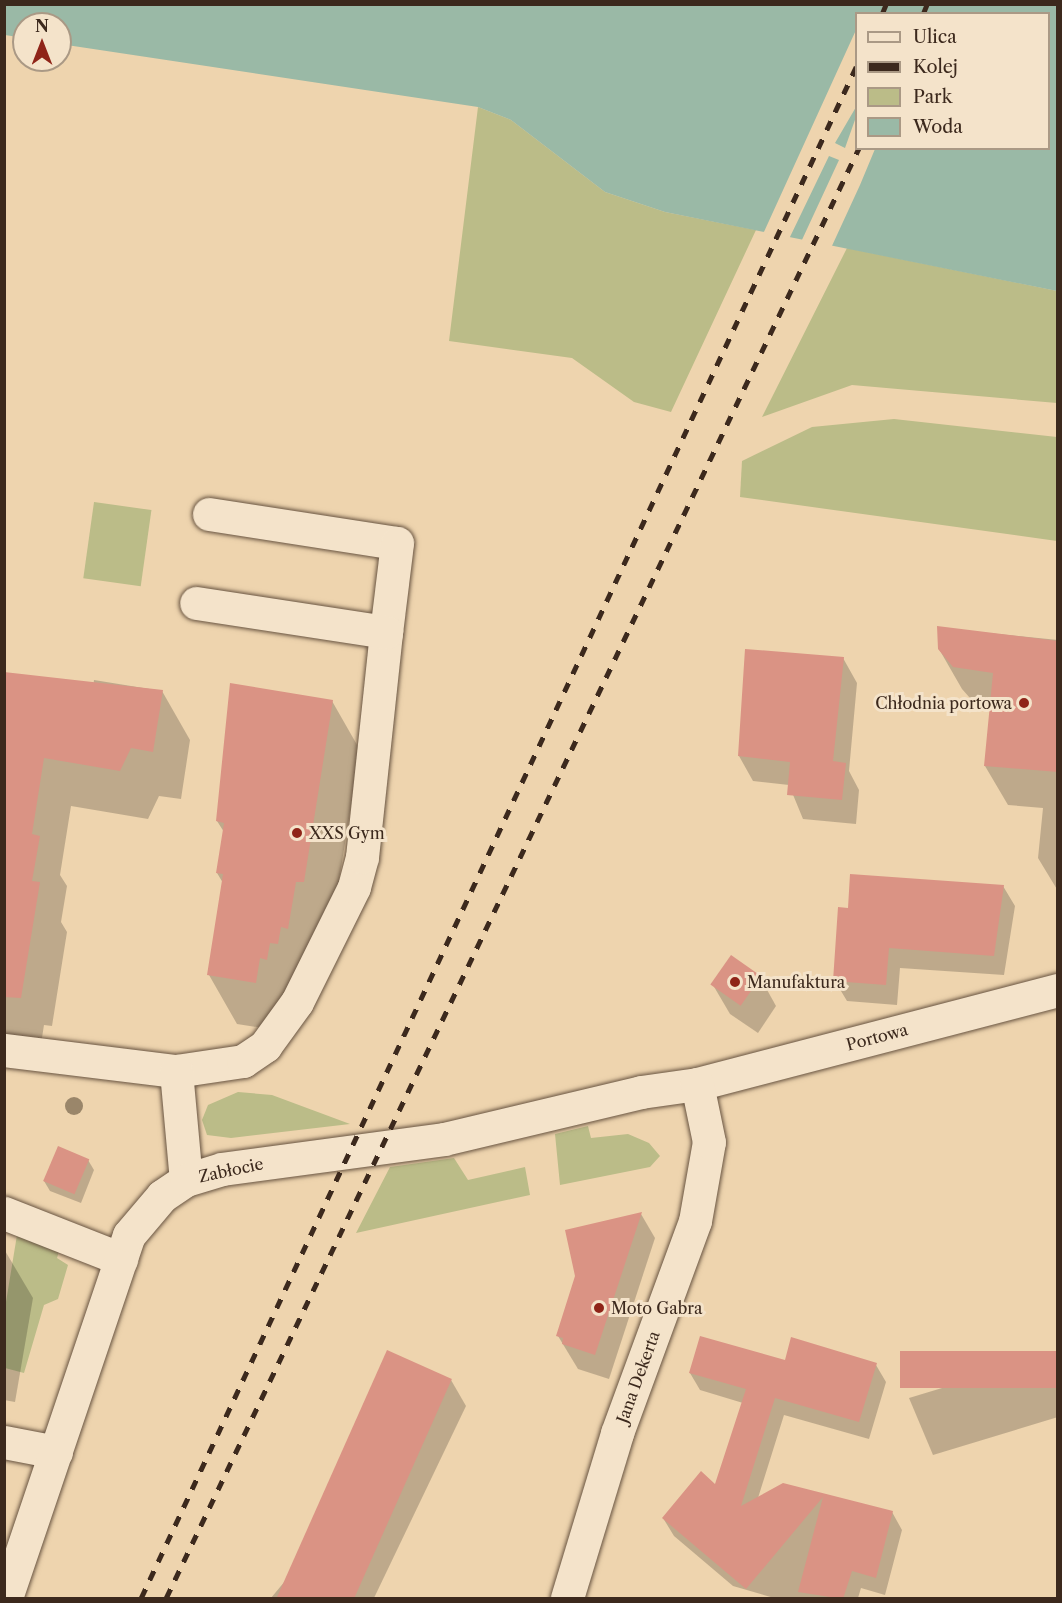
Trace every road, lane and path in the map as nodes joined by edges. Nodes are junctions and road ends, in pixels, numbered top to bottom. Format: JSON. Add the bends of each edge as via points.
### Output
{"nodes":[{"id":1,"x":209,"y":514,"type":"dead end"},
{"id":2,"x":196,"y":603,"type":"dead end"},
{"id":3,"x":386,"y":632,"type":"junction"},
{"id":4,"x":1058,"y":990,"type":"edge"},
{"id":5,"x":4,"y":1050,"type":"edge"},
{"id":6,"x":176,"y":1071,"type":"junction"},
{"id":7,"x":697,"y":1084,"type":"junction"},
{"id":8,"x":186,"y":1180,"type":"junction"},
{"id":9,"x":4,"y":1213,"type":"edge"},
{"id":10,"x":121,"y":1259,"type":"junction"},
{"id":11,"x":4,"y":1442,"type":"edge"},
{"id":12,"x":56,"y":1452,"type":"junction"},
{"id":13,"x":6,"y":1599,"type":"edge"},
{"id":14,"x":567,"y":1599,"type":"edge"}],
"edges":[{"from":1,"to":3,"type":"street","via":[[397,543]]},
{"from":2,"to":3,"type":"street"},
{"from":3,"to":6,"type":"street","via":[[362,857],[354,887],[297,1002],[265,1046],[230,1066]]},
{"from":4,"to":7,"type":"street","name":"Portowa"},
{"from":5,"to":6,"type":"street"},
{"from":6,"to":8,"type":"street"},
{"from":7,"to":8,"type":"street","name":"Zabłocie","via":[[641,1092],[444,1139],[222,1168]]},
{"from":7,"to":14,"type":"street","name":"Jana Dekerta","via":[[709,1142],[695,1221],[617,1433]]},
{"from":8,"to":10,"type":"street","name":"Zabłocie","via":[[145,1214]]},
{"from":9,"to":10,"type":"street"},
{"from":10,"to":12,"type":"street","name":"Zabłocie"},
{"from":11,"to":12,"type":"street"},
{"from":12,"to":13,"type":"street","name":"Zabłocie"}]}
